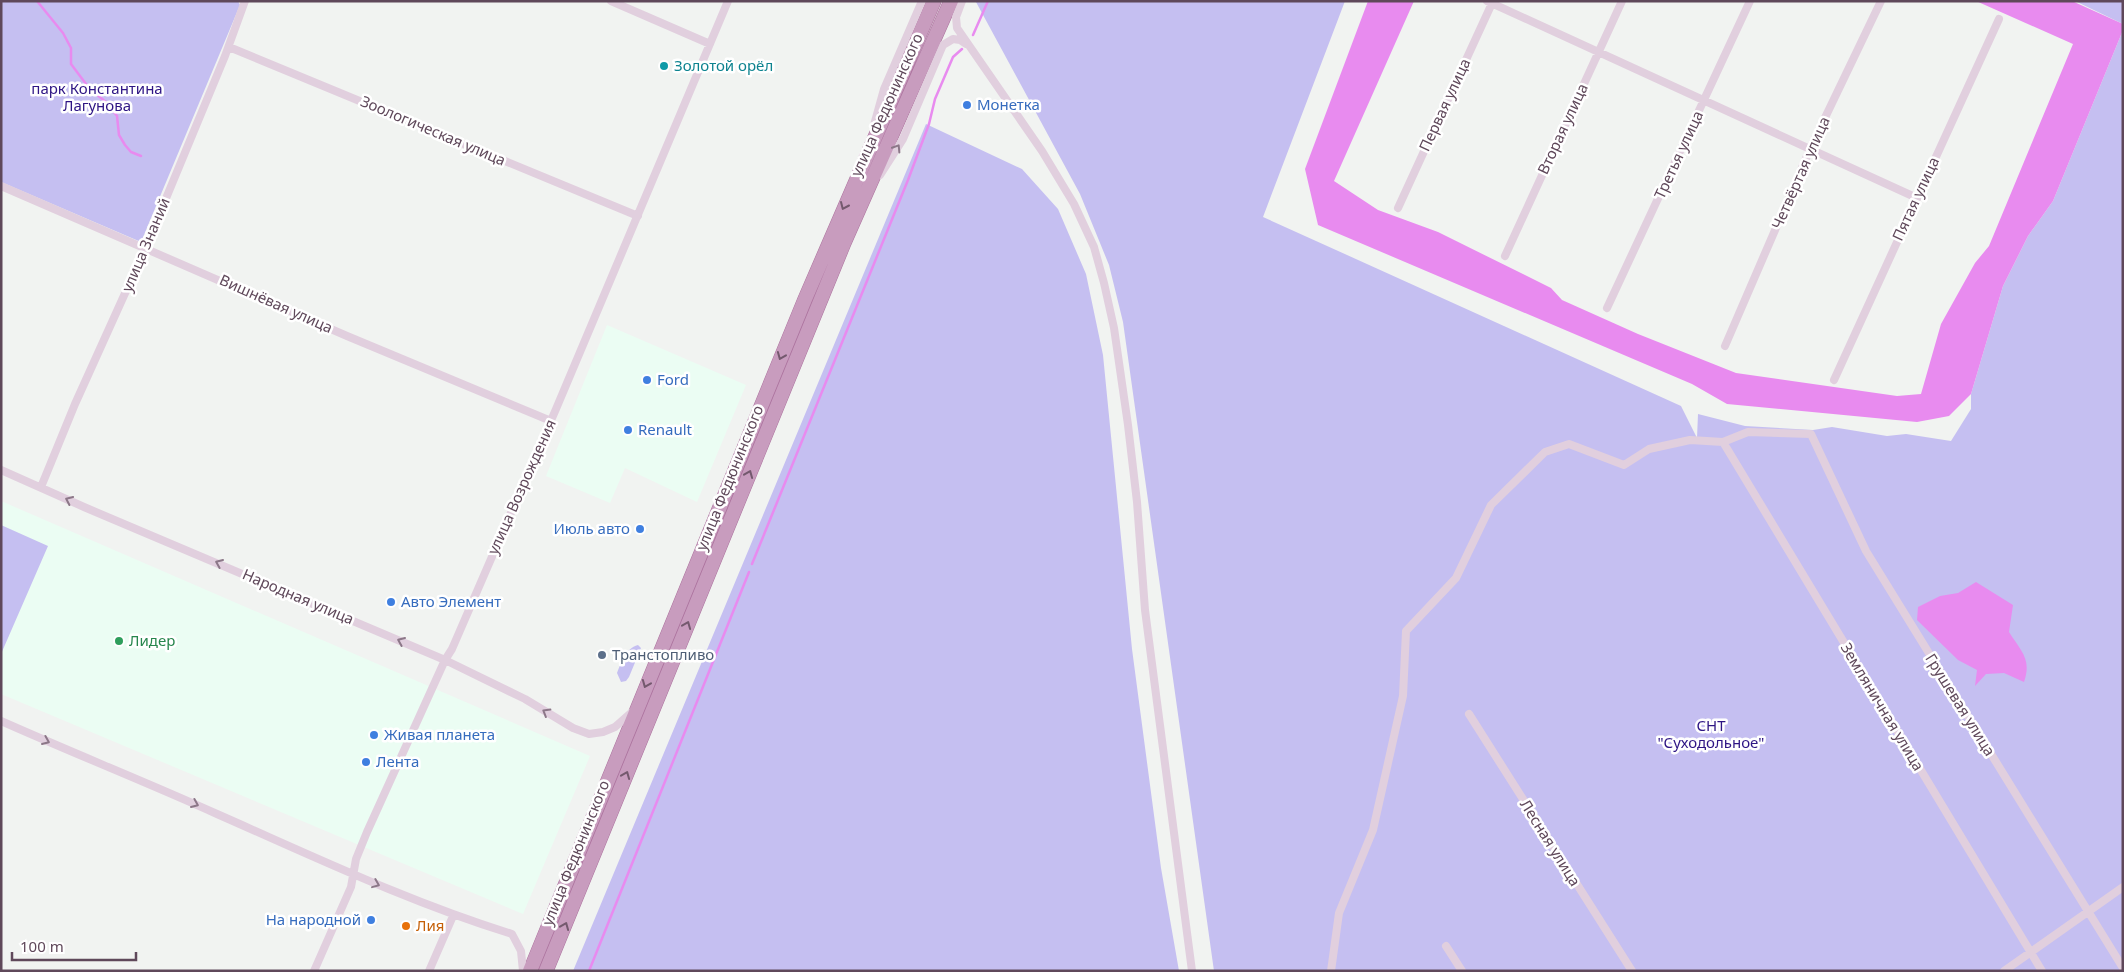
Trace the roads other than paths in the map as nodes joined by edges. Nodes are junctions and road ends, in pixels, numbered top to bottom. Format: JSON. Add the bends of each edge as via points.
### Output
{"nodes":[{"id":1,"x":611,"y":1,"type":"edge"},
{"id":2,"x":728,"y":1,"type":"edge"},
{"id":3,"x":922,"y":1,"type":"edge"},
{"id":4,"x":934,"y":1,"type":"edge"},
{"id":5,"x":951,"y":1,"type":"edge"},
{"id":6,"x":962,"y":1,"type":"edge"},
{"id":7,"x":1622,"y":1,"type":"edge"},
{"id":8,"x":1750,"y":1,"type":"edge"},
{"id":9,"x":1881,"y":1,"type":"edge"},
{"id":10,"x":243,"y":2,"type":"edge"},
{"id":11,"x":1491,"y":2,"type":"edge"},
{"id":12,"x":1999,"y":19,"type":"dead end"},
{"id":13,"x":710,"y":44,"type":"junction"},
{"id":14,"x":229,"y":46,"type":"junction"},
{"id":15,"x":969,"y":47,"type":"junction"},
{"id":16,"x":1599,"y":53,"type":"junction"},
{"id":17,"x":1704,"y":101,"type":"junction"},
{"id":18,"x":1810,"y":149,"type":"junction"},
{"id":19,"x":867,"y":153,"type":"junction"},
{"id":20,"x":1,"y":186,"type":"edge"},
{"id":21,"x":1917,"y":198,"type":"junction"},
{"id":22,"x":862,"y":204,"type":"junction"},
{"id":23,"x":1398,"y":208,"type":"dead end"},
{"id":24,"x":638,"y":216,"type":"junction"},
{"id":25,"x":145,"y":248,"type":"junction"},
{"id":26,"x":1504,"y":256,"type":"dead end"},
{"id":27,"x":1607,"y":308,"type":"dead end"},
{"id":28,"x":1726,"y":346,"type":"dead end"},
{"id":29,"x":1834,"y":380,"type":"dead end"},
{"id":30,"x":551,"y":421,"type":"junction"},
{"id":31,"x":1723,"y":442,"type":"junction"},
{"id":32,"x":1,"y":470,"type":"edge"},
{"id":33,"x":41,"y":487,"type":"junction"},
{"id":34,"x":445,"y":660,"type":"junction"},
{"id":35,"x":636,"y":708,"type":"junction"},
{"id":36,"x":1469,"y":714,"type":"dead end"},
{"id":37,"x":1,"y":721,"type":"edge"},
{"id":38,"x":354,"y":876,"type":"junction"},
{"id":39,"x":2123,"y":887,"type":"edge"},
{"id":40,"x":2088,"y":912,"type":"junction"},
{"id":41,"x":453,"y":916,"type":"junction"},
{"id":42,"x":1446,"y":946,"type":"dead end"},
{"id":43,"x":2030,"y":952,"type":"junction"},
{"id":44,"x":2123,"y":968,"type":"edge"},
{"id":45,"x":314,"y":971,"type":"edge"},
{"id":46,"x":429,"y":971,"type":"edge"},
{"id":47,"x":522,"y":971,"type":"edge"},
{"id":48,"x":530,"y":971,"type":"edge"},
{"id":49,"x":546,"y":971,"type":"edge"},
{"id":50,"x":1192,"y":971,"type":"edge"},
{"id":51,"x":1331,"y":971,"type":"edge"},
{"id":52,"x":1462,"y":971,"type":"edge"},
{"id":53,"x":1632,"y":971,"type":"edge"},
{"id":54,"x":2004,"y":971,"type":"edge"},
{"id":55,"x":2042,"y":971,"type":"edge"}],
"edges":[{"from":1,"to":13,"type":"street"},
{"from":2,"to":13,"type":"street","name":"улица Возрождения"},
{"from":3,"to":19,"type":"street","via":[[884,89]]},
{"from":4,"to":19,"type":"highway","name":"улица Федюнинского"},
{"from":5,"to":22,"type":"highway","name":"улица Федюнинского"},
{"from":6,"to":15,"type":"street","via":[[955,22]]},
{"from":7,"to":16,"type":"street","name":"Вторая улица"},
{"from":8,"to":17,"type":"street","name":"Третья улица"},
{"from":9,"to":18,"type":"street","name":"Четвёртая улица"},
{"from":10,"to":14,"type":"street","name":"улица Знаний"},
{"from":11,"to":16,"type":"street"},
{"from":11,"to":23,"type":"street","name":"Первая улица"},
{"from":12,"to":21,"type":"street","name":"Пятая улица"},
{"from":13,"to":24,"type":"street","name":"улица Возрождения"},
{"from":14,"to":24,"type":"street","name":"Зоологическая улица"},
{"from":14,"to":25,"type":"street","name":"улица Знаний"},
{"from":22,"to":15,"type":"street","one_way":true,"via":[[903,139],[943,45],[956,39]]},
{"from":15,"to":50,"type":"street","via":[[1042,151],[1074,204],[1094,246],[1104,283],[1114,328],[1130,444],[1145,610]]},
{"from":16,"to":17,"type":"street"},
{"from":16,"to":26,"type":"street","name":"Вторая улица"},
{"from":17,"to":18,"type":"street"},
{"from":17,"to":27,"type":"street","name":"Третья улица"},
{"from":18,"to":21,"type":"street"},
{"from":18,"to":28,"type":"street","name":"Четвёртая улица"},
{"from":19,"to":35,"type":"highway","name":"улица Федюнинского","one_way":true},
{"from":20,"to":25,"type":"street","name":"Вишнёвая улица"},
{"from":21,"to":29,"type":"street","name":"Пятая улица"},
{"from":49,"to":22,"type":"highway","name":"улица Федюнинского","one_way":true},
{"from":24,"to":30,"type":"street","name":"улица Возрождения"},
{"from":25,"to":30,"type":"street","name":"Вишнёвая улица"},
{"from":25,"to":33,"type":"street","name":"улица Знаний"},
{"from":30,"to":34,"type":"street","name":"улица Возрождения"},
{"from":31,"to":40,"type":"street","name":"Грушевая улица","via":[[1748,432],[1811,434],[1866,550]]},
{"from":31,"to":43,"type":"street","name":"Земляничная улица"},
{"from":31,"to":51,"type":"street","via":[[1690,440],[1649,449],[1624,465],[1569,444],[1545,452],[1491,505],[1456,578],[1406,631],[1403,696],[1373,830],[1339,913]]},
{"from":32,"to":33,"type":"street","name":"Народная улица"},
{"from":34,"to":33,"type":"street","name":"Народная улица","one_way":true},
{"from":35,"to":34,"type":"street","name":"Народная улица","one_way":true,"via":[[615,727],[590,734],[572,728],[524,699]]},
{"from":34,"to":38,"type":"street","name":"улица Возрождения","via":[[367,832],[356,859]]},
{"from":35,"to":48,"type":"highway","name":"улица Федюнинского"},
{"from":36,"to":53,"type":"street","name":"Лесная улица"},
{"from":37,"to":38,"type":"street","one_way":true},
{"from":38,"to":41,"type":"street","one_way":true},
{"from":38,"to":45,"type":"street","name":"улица Возрождения"},
{"from":39,"to":40,"type":"street"},
{"from":40,"to":43,"type":"street"},
{"from":40,"to":44,"type":"street","name":"Грушевая улица"},
{"from":41,"to":46,"type":"street"},
{"from":41,"to":47,"type":"street","via":[[512,934],[521,951]]},
{"from":42,"to":52,"type":"street"},
{"from":43,"to":54,"type":"street"},
{"from":43,"to":55,"type":"street","name":"Земляничная улица"}]}
